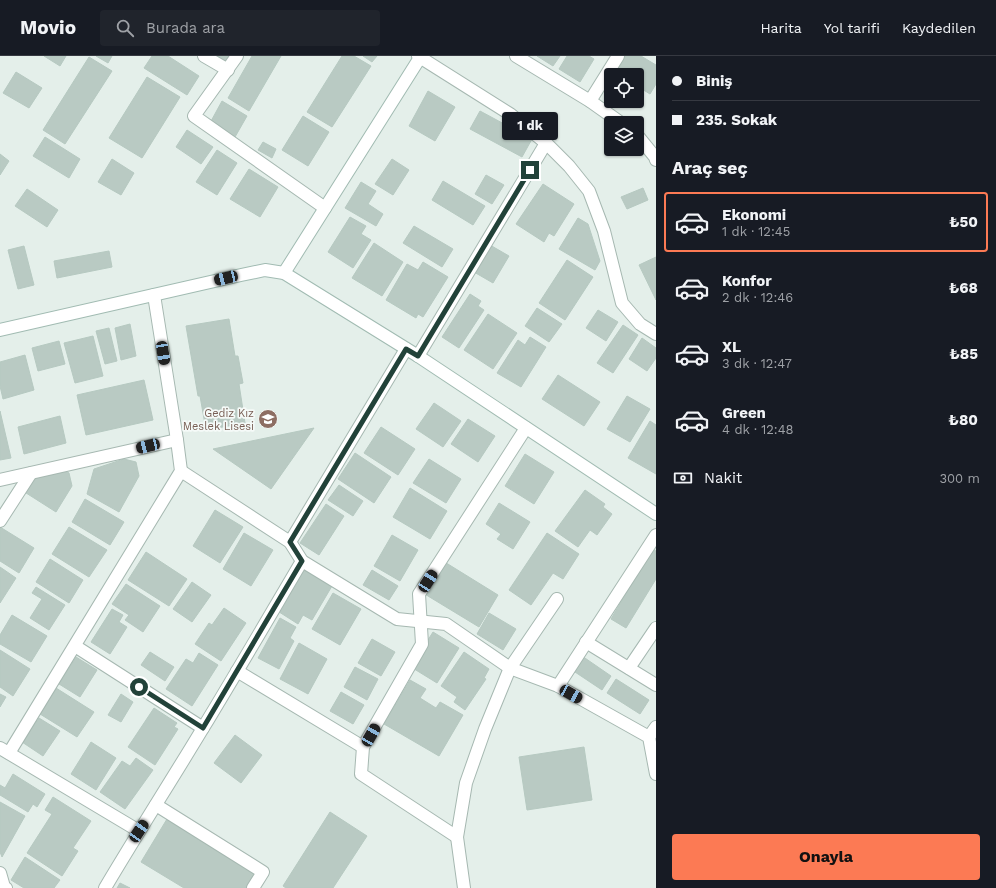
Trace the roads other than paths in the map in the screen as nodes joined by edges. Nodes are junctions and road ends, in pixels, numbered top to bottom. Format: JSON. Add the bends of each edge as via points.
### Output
{"nodes":[{"id":1,"x":204,"y":56,"type":"edge"},
{"id":2,"x":237,"y":56,"type":"edge"},
{"id":3,"x":420,"y":56,"type":"edge"},
{"id":4,"x":516,"y":56,"type":"edge"},
{"id":5,"x":618,"y":56,"type":"edge"},
{"id":6,"x":228,"y":70,"type":"junction"},
{"id":7,"x":590,"y":101,"type":"junction"},
{"id":8,"x":611,"y":116,"type":"edge"},
{"id":9,"x":546,"y":143,"type":"junction"},
{"id":10,"x":644,"y":143,"type":"edge"},
{"id":11,"x":656,"y":158,"type":"edge"},
{"id":12,"x":325,"y":208,"type":"junction"},
{"id":13,"x":284,"y":273,"type":"junction"},
{"id":14,"x":154,"y":295,"type":"junction"},
{"id":15,"x":0,"y":330,"type":"edge"},
{"id":16,"x":656,"y":334,"type":"edge"},
{"id":17,"x":406,"y":349,"type":"junction"},
{"id":18,"x":418,"y":356,"type":"junction"},
{"id":19,"x":526,"y":428,"type":"junction"},
{"id":20,"x":177,"y":440,"type":"junction"},
{"id":21,"x":181,"y":472,"type":"junction"},
{"id":22,"x":31,"y":473,"type":"junction"},
{"id":23,"x":0,"y":480,"type":"edge"},
{"id":24,"x":656,"y":514,"type":"edge"},
{"id":25,"x":0,"y":521,"type":"edge"},
{"id":26,"x":656,"y":534,"type":"edge"},
{"id":27,"x":290,"y":542,"type":"junction"},
{"id":28,"x":302,"y":561,"type":"junction"},
{"id":29,"x":557,"y":599,"type":"dead end"},
{"id":30,"x":420,"y":621,"type":"junction"},
{"id":31,"x":656,"y":628,"type":"edge"},
{"id":32,"x":586,"y":642,"type":"junction"},
{"id":33,"x":75,"y":646,"type":"junction"},
{"id":34,"x":510,"y":668,"type":"junction"},
{"id":35,"x":629,"y":668,"type":"junction"},
{"id":36,"x":237,"y":671,"type":"junction"},
{"id":37,"x":656,"y":685,"type":"edge"},
{"id":38,"x":558,"y":686,"type":"junction"},
{"id":39,"x":203,"y":728,"type":"junction"},
{"id":40,"x":654,"y":733,"type":"edge"},
{"id":41,"x":363,"y":748,"type":"junction"},
{"id":42,"x":5,"y":750,"type":"edge"},
{"id":43,"x":656,"y":774,"type":"edge"},
{"id":44,"x":156,"y":805,"type":"junction"},
{"id":45,"x":139,"y":831,"type":"junction"},
{"id":46,"x":457,"y":837,"type":"junction"},
{"id":47,"x":0,"y":873,"type":"edge"},
{"id":48,"x":6,"y":888,"type":"edge"},
{"id":49,"x":105,"y":888,"type":"edge"},
{"id":50,"x":253,"y":888,"type":"edge"},
{"id":51,"x":464,"y":888,"type":"edge"}],
"edges":[{"from":1,"to":6,"type":"street"},
{"from":2,"to":6,"type":"street"},
{"from":3,"to":9,"type":"street","via":[[510,114]]},
{"from":3,"to":12,"type":"street"},
{"from":4,"to":7,"type":"street"},
{"from":5,"to":7,"type":"street"},
{"from":6,"to":12,"type":"street","via":[[194,116]]},
{"from":7,"to":8,"type":"street"},
{"from":9,"to":16,"type":"street","via":[[569,166],[589,192],[604,231],[622,303],[640,324]]},
{"from":9,"to":18,"type":"street"},
{"from":10,"to":11,"type":"street"},
{"from":12,"to":13,"type":"street"},
{"from":13,"to":14,"type":"street","via":[[266,270]]},
{"from":13,"to":17,"type":"street"},
{"from":14,"to":15,"type":"street"},
{"from":14,"to":20,"type":"street"},
{"from":17,"to":18,"type":"street"},
{"from":17,"to":27,"type":"street"},
{"from":18,"to":19,"type":"street"},
{"from":19,"to":24,"type":"street"},
{"from":19,"to":30,"type":"street","via":[[419,594]]},
{"from":20,"to":21,"type":"street"},
{"from":20,"to":22,"type":"street"},
{"from":21,"to":27,"type":"street"},
{"from":21,"to":33,"type":"street"},
{"from":22,"to":23,"type":"street"},
{"from":22,"to":25,"type":"street"},
{"from":26,"to":32,"type":"street"},
{"from":27,"to":28,"type":"street"},
{"from":28,"to":30,"type":"street","via":[[397,619]]},
{"from":28,"to":36,"type":"street"},
{"from":29,"to":34,"type":"street"},
{"from":30,"to":34,"type":"street","via":[[446,624]]},
{"from":30,"to":41,"type":"street","via":[[422,644]]},
{"from":31,"to":35,"type":"street"},
{"from":32,"to":35,"type":"street"},
{"from":32,"to":38,"type":"street"},
{"from":33,"to":39,"type":"street"},
{"from":33,"to":42,"type":"street"},
{"from":34,"to":38,"type":"street"},
{"from":34,"to":46,"type":"street","via":[[466,783]]},
{"from":35,"to":37,"type":"street"},
{"from":36,"to":39,"type":"street"},
{"from":36,"to":41,"type":"street"},
{"from":38,"to":40,"type":"street"},
{"from":39,"to":44,"type":"street"},
{"from":40,"to":43,"type":"street"},
{"from":41,"to":46,"type":"street","via":[[361,774]]},
{"from":42,"to":45,"type":"street"},
{"from":44,"to":45,"type":"street"},
{"from":44,"to":50,"type":"street","via":[[263,872]]},
{"from":45,"to":49,"type":"street"},
{"from":46,"to":51,"type":"street"},
{"from":47,"to":48,"type":"street"}]}
